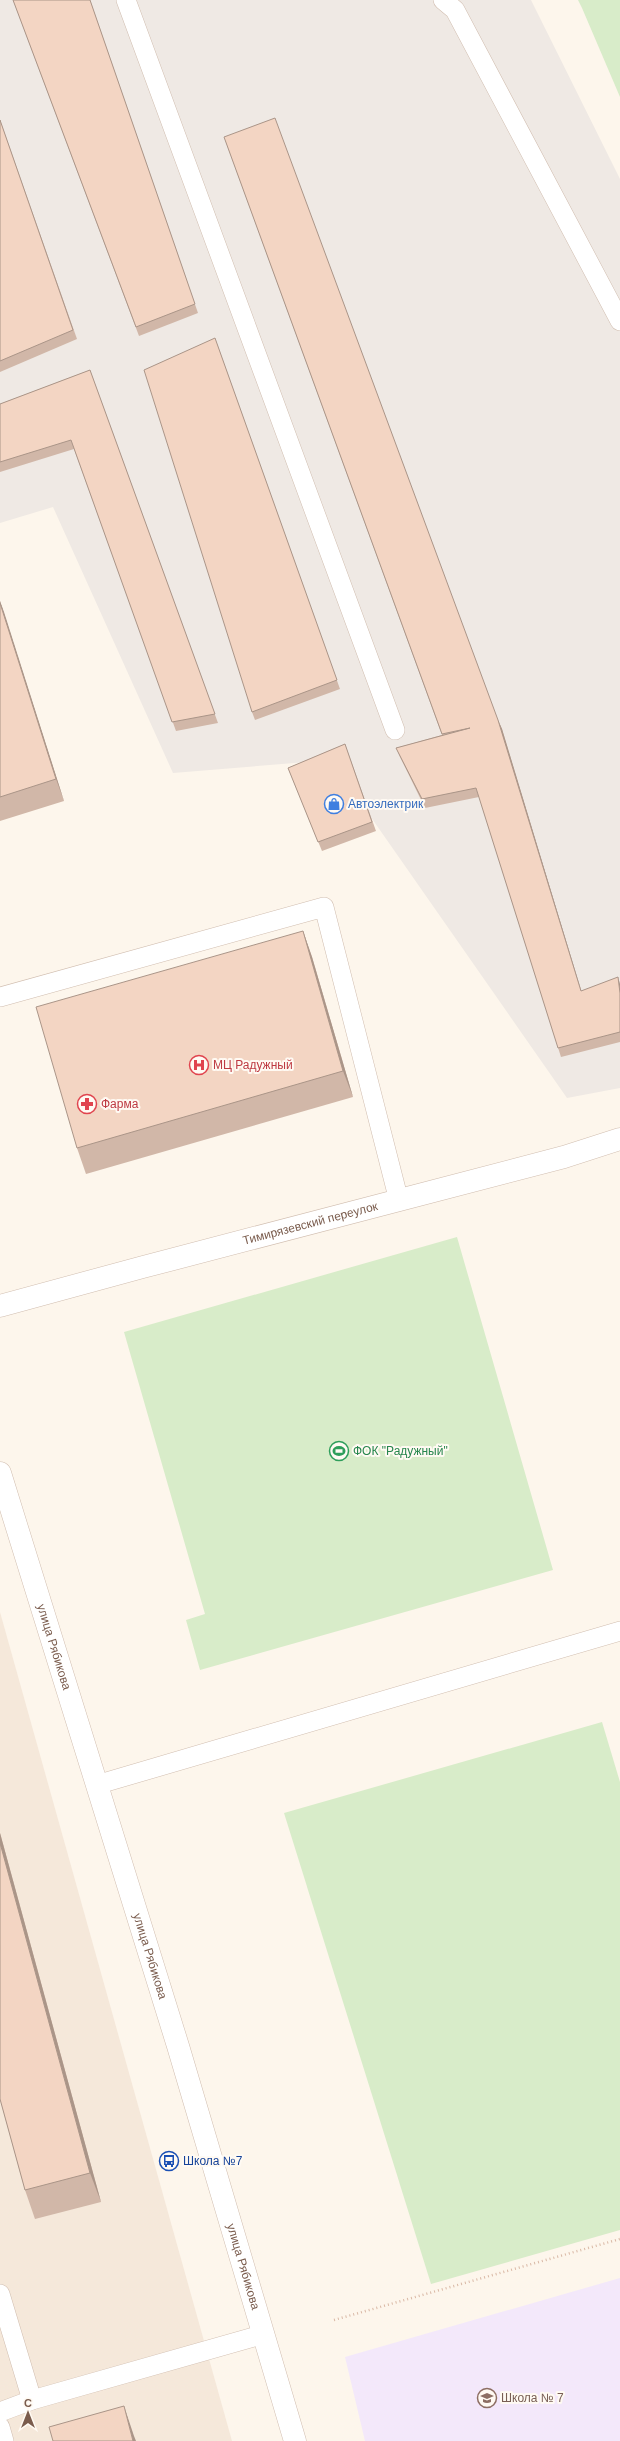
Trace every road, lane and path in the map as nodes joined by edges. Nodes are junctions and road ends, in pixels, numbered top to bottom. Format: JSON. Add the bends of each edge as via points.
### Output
{"nodes":[{"id":1,"x":126,"y":0,"type":"edge"},
{"id":2,"x":443,"y":0,"type":"edge"},
{"id":3,"x":620,"y":321,"type":"edge"},
{"id":4,"x":395,"y":730,"type":"dead end"},
{"id":5,"x":0,"y":997,"type":"edge"},
{"id":6,"x":620,"y":1139,"type":"edge"},
{"id":7,"x":399,"y":1201,"type":"junction"},
{"id":8,"x":0,"y":1306,"type":"edge"},
{"id":9,"x":0,"y":1473,"type":"edge"},
{"id":10,"x":620,"y":1631,"type":"edge"},
{"id":11,"x":96,"y":1785,"type":"junction"},
{"id":12,"x":620,"y":2239,"type":"edge"},
{"id":13,"x":0,"y":2294,"type":"edge"},
{"id":14,"x":334,"y":2320,"type":"dead end"},
{"id":15,"x":264,"y":2334,"type":"junction"},
{"id":16,"x":32,"y":2400,"type":"junction"},
{"id":17,"x":0,"y":2412,"type":"edge"},
{"id":18,"x":0,"y":2427,"type":"edge"},
{"id":19,"x":4,"y":2441,"type":"edge"},
{"id":20,"x":295,"y":2441,"type":"edge"}],
"edges":[{"from":1,"to":4,"type":"lane"},
{"from":2,"to":3,"type":"lane","via":[[455,10]]},
{"from":5,"to":7,"type":"lane","via":[[324,907]]},
{"from":6,"to":7,"type":"street","name":"Тимирязевский переулок","via":[[564,1158]]},
{"from":7,"to":8,"type":"street","name":"Тимирязевский переулок"},
{"from":9,"to":11,"type":"street","name":"улица Рябикова"},
{"from":10,"to":11,"type":"lane"},
{"from":11,"to":15,"type":"street","name":"улица Рябикова","via":[[178,2046]]},
{"from":12,"to":14,"type":"path"},
{"from":13,"to":16,"type":"lane"},
{"from":15,"to":16,"type":"lane"},
{"from":15,"to":20,"type":"street","name":"улица Рябикова"},
{"from":16,"to":17,"type":"lane"},
{"from":18,"to":19,"type":"lane"}]}
